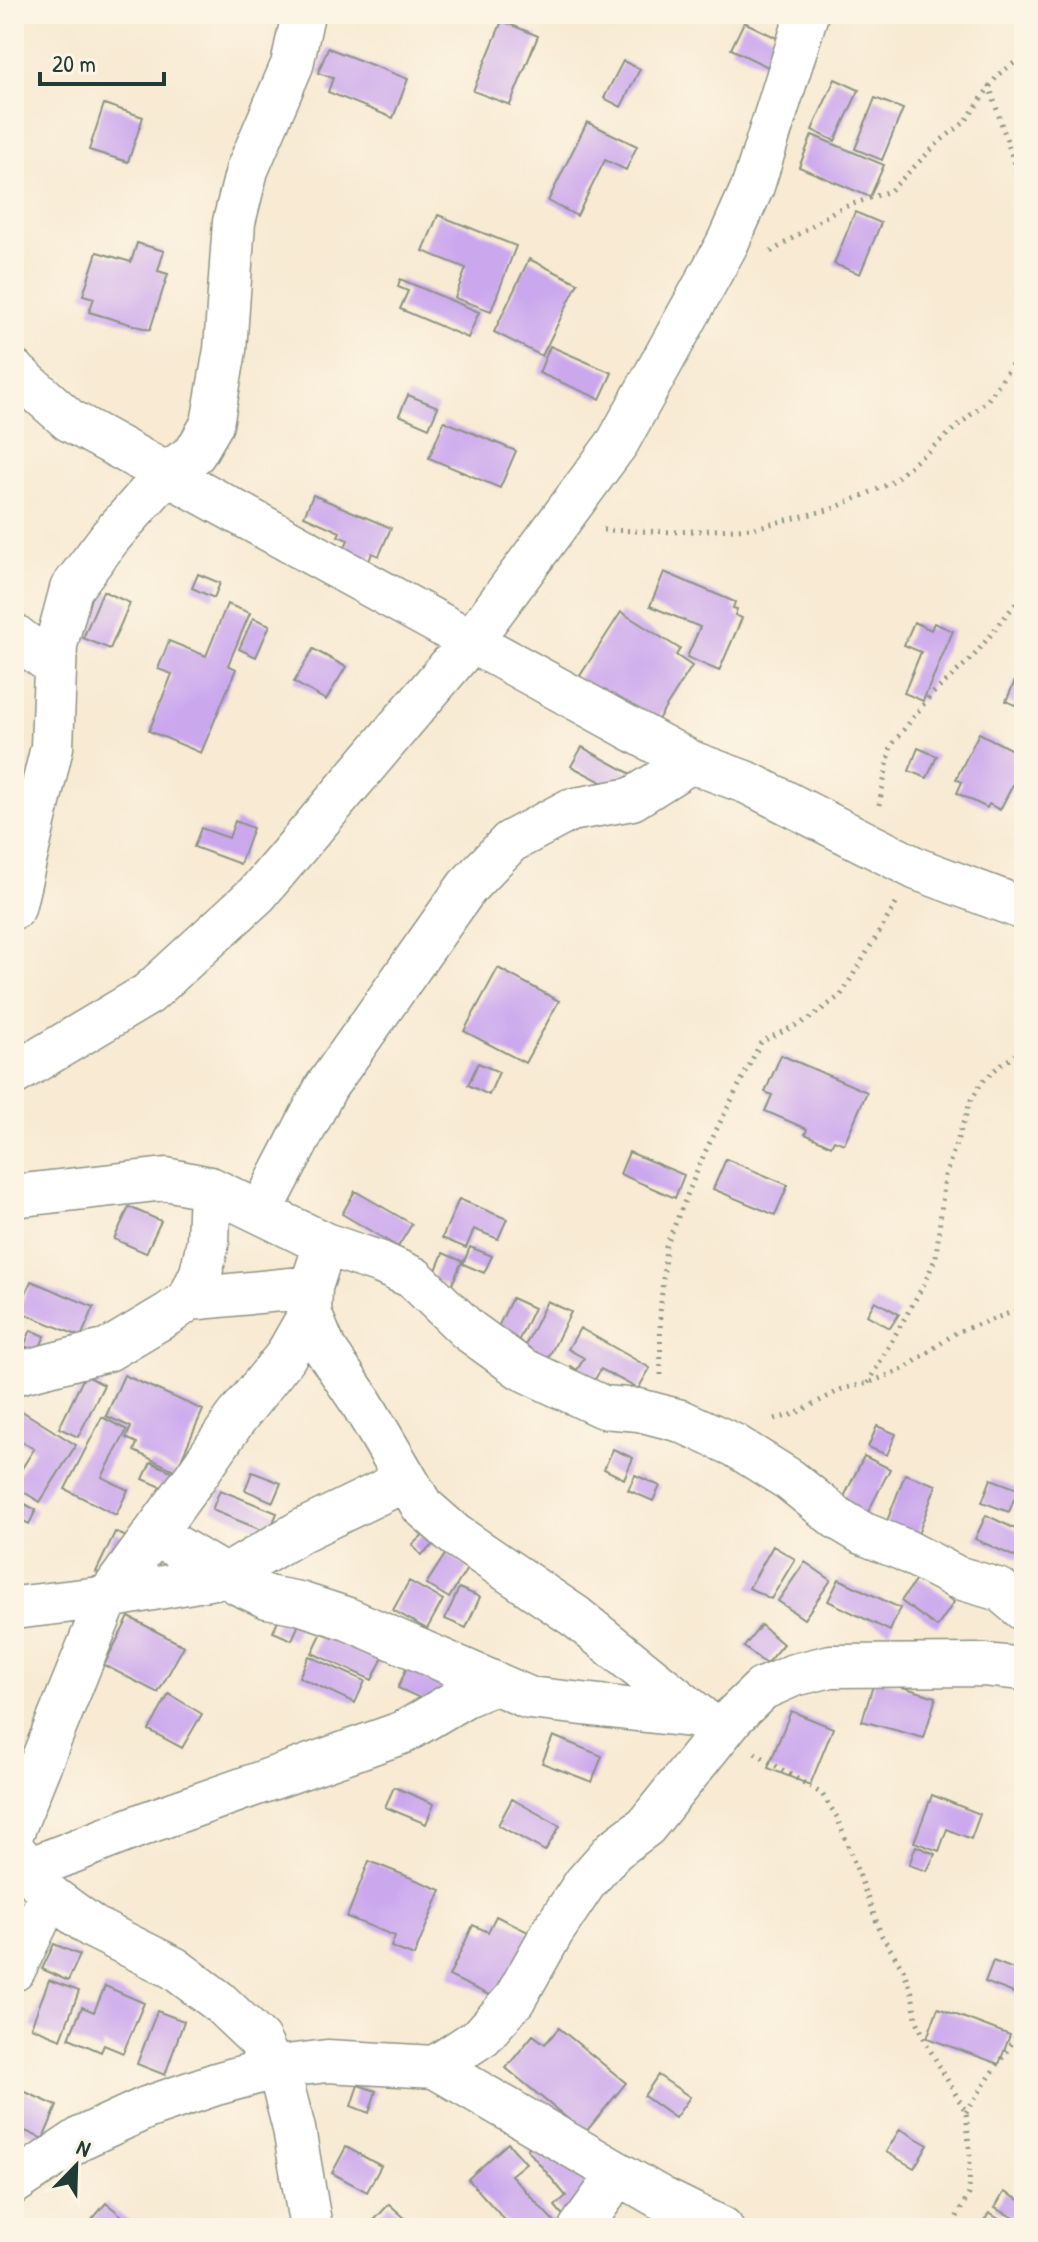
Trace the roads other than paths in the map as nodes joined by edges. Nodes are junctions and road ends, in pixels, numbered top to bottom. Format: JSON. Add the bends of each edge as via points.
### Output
{"nodes":[{"id":1,"x":303,"y":14,"type":"edge"},
{"id":2,"x":807,"y":14,"type":"edge"},
{"id":3,"x":14,"y":371,"type":"edge"},
{"id":4,"x":166,"y":474,"type":"junction"},
{"id":5,"x":14,"y":635,"type":"edge"},
{"id":6,"x":471,"y":641,"type":"junction"},
{"id":7,"x":53,"y":665,"type":"junction"},
{"id":8,"x":691,"y":762,"type":"junction"},
{"id":9,"x":14,"y":908,"type":"edge"},
{"id":10,"x":1024,"y":909,"type":"edge"},
{"id":11,"x":14,"y":1074,"type":"edge"},
{"id":12,"x":210,"y":1188,"type":"junction"},
{"id":13,"x":14,"y":1196,"type":"edge"},
{"id":14,"x":261,"y":1212,"type":"junction"},
{"id":15,"x":325,"y":1244,"type":"junction"},
{"id":16,"x":189,"y":1299,"type":"junction"},
{"id":17,"x":311,"y":1300,"type":"junction"},
{"id":18,"x":14,"y":1374,"type":"edge"},
{"id":19,"x":406,"y":1480,"type":"junction"},
{"id":20,"x":155,"y":1534,"type":"junction"},
{"id":21,"x":225,"y":1576,"type":"junction"},
{"id":22,"x":108,"y":1597,"type":"junction"},
{"id":23,"x":14,"y":1608,"type":"edge"},
{"id":24,"x":1024,"y":1610,"type":"edge"},
{"id":25,"x":1024,"y":1669,"type":"edge"},
{"id":26,"x":494,"y":1684,"type":"junction"},
{"id":27,"x":709,"y":1725,"type":"junction"},
{"id":28,"x":14,"y":1829,"type":"edge"},
{"id":29,"x":31,"y":1872,"type":"edge"},
{"id":30,"x":14,"y":1970,"type":"edge"},
{"id":31,"x":435,"y":2067,"type":"junction"},
{"id":32,"x":275,"y":2068,"type":"junction"},
{"id":33,"x":619,"y":2174,"type":"junction"},
{"id":34,"x":14,"y":2183,"type":"edge"},
{"id":35,"x":311,"y":2228,"type":"edge"},
{"id":36,"x":580,"y":2228,"type":"edge"},
{"id":37,"x":719,"y":2228,"type":"edge"}],
"edges":[{"from":1,"to":4,"type":"street","via":[[292,65],[247,170],[234,222],[225,350],[212,424],[195,453]]},
{"from":2,"to":6,"type":"street","via":[[753,186],[706,284],[618,442]]},
{"from":3,"to":4,"type":"street","via":[[69,420]]},
{"from":4,"to":6,"type":"street"},
{"from":4,"to":7,"type":"street","via":[[71,589]]},
{"from":5,"to":7,"type":"street"},
{"from":6,"to":8,"type":"street"},
{"from":6,"to":11,"type":"street","via":[[257,894],[148,994]]},
{"from":7,"to":9,"type":"street","via":[[52,747]]},
{"from":8,"to":10,"type":"street","via":[[748,783],[917,869]]},
{"from":8,"to":14,"type":"street","via":[[632,799],[570,810],[510,842],[467,887],[326,1087]]},
{"from":12,"to":13,"type":"street","via":[[166,1179]]},
{"from":12,"to":14,"type":"street"},
{"from":12,"to":16,"type":"street","via":[[208,1242]]},
{"from":14,"to":15,"type":"street"},
{"from":15,"to":17,"type":"street"},
{"from":15,"to":24,"type":"street","via":[[414,1278],[468,1330],[522,1369],[603,1407],[681,1421],[734,1445],[862,1533],[956,1577],[1000,1590]]},
{"from":16,"to":17,"type":"street"},
{"from":16,"to":18,"type":"street","via":[[108,1350]]},
{"from":17,"to":19,"type":"street","via":[[325,1349]]},
{"from":17,"to":20,"type":"street","via":[[285,1357]]},
{"from":19,"to":21,"type":"street","via":[[301,1531]]},
{"from":19,"to":27,"type":"street","via":[[422,1506],[455,1535],[576,1617]]},
{"from":20,"to":21,"type":"street"},
{"from":20,"to":22,"type":"street"},
{"from":21,"to":22,"type":"street"},
{"from":21,"to":26,"type":"street","via":[[267,1597],[348,1619]]},
{"from":22,"to":23,"type":"street"},
{"from":22,"to":28,"type":"street"},
{"from":25,"to":27,"type":"street","via":[[831,1666],[762,1689]]},
{"from":26,"to":27,"type":"street","via":[[529,1698]]},
{"from":26,"to":29,"type":"street","via":[[404,1732],[146,1823]]},
{"from":27,"to":31,"type":"street","via":[[646,1826],[614,1850],[585,1883],[498,2022]]},
{"from":29,"to":30,"type":"street"},
{"from":29,"to":32,"type":"street","via":[[94,1928],[174,1968],[218,2001],[259,2040]]},
{"from":31,"to":32,"type":"street","via":[[327,2061]]},
{"from":31,"to":33,"type":"street"},
{"from":32,"to":34,"type":"street","via":[[146,2108],[83,2137]]},
{"from":32,"to":35,"type":"street","via":[[294,2129]]},
{"from":33,"to":36,"type":"street"},
{"from":33,"to":37,"type":"street"}]}
